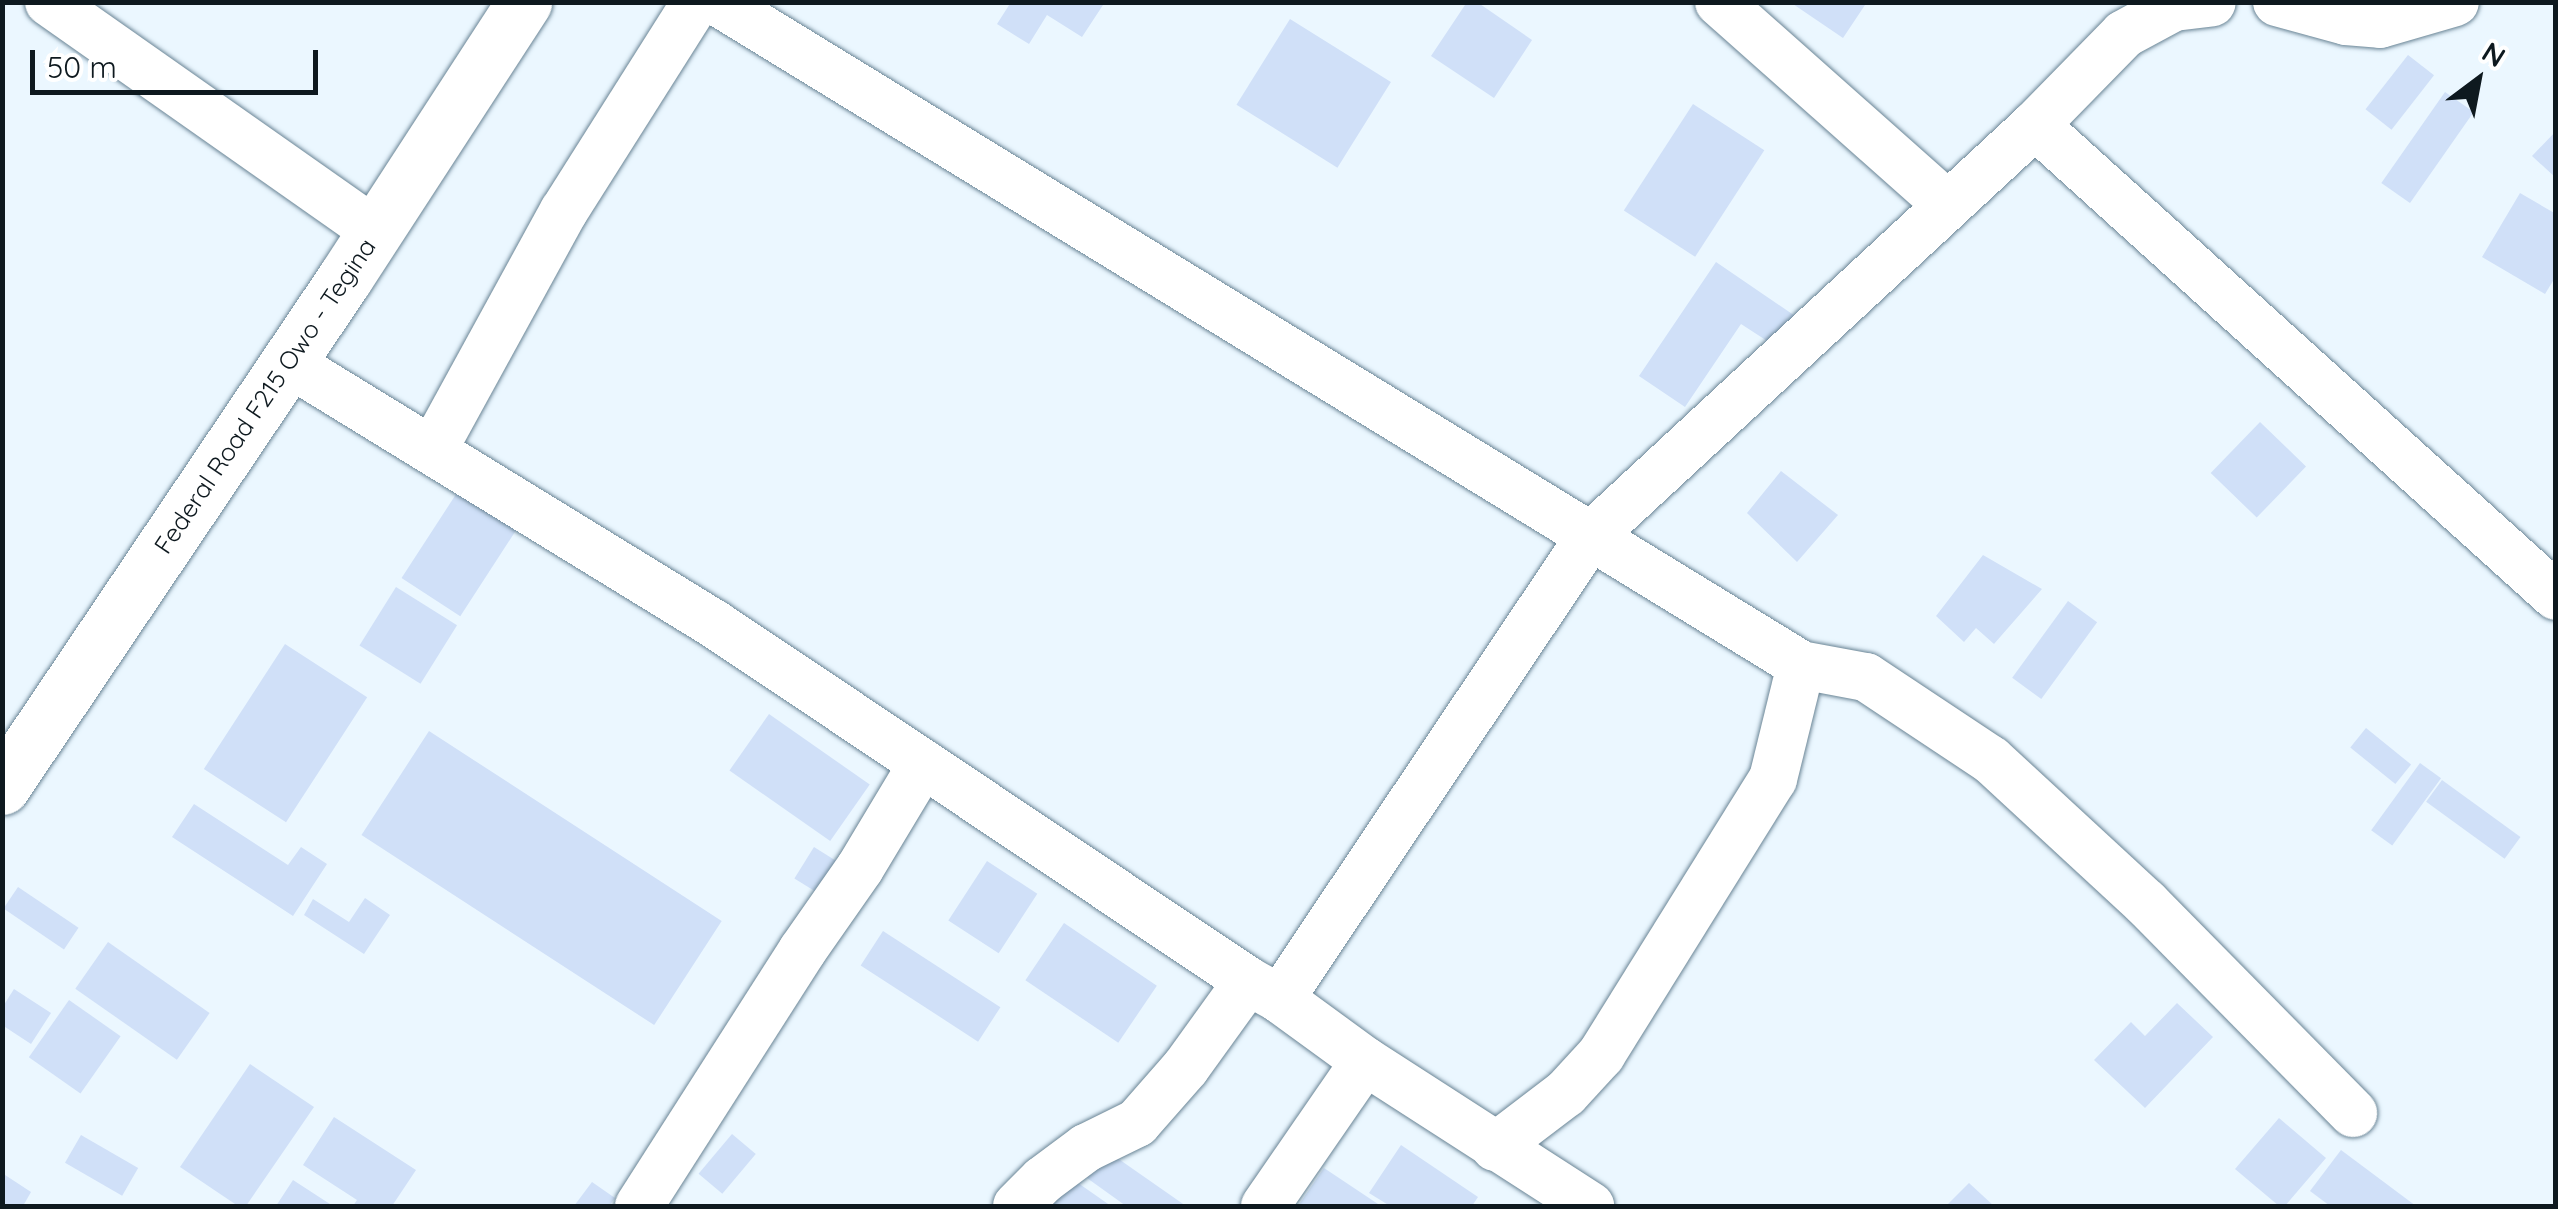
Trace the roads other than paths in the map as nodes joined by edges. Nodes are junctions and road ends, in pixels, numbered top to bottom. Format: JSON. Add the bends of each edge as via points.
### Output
{"nodes":[{"id":1,"x":49,"y":2,"type":"edge"},
{"id":2,"x":524,"y":2,"type":"edge"},
{"id":3,"x":696,"y":2,"type":"edge"},
{"id":4,"x":718,"y":2,"type":"edge"},
{"id":5,"x":1720,"y":2,"type":"edge"},
{"id":6,"x":2277,"y":2,"type":"edge"},
{"id":7,"x":2455,"y":2,"type":"edge"},
{"id":8,"x":2187,"y":4,"type":"edge"},
{"id":9,"x":2035,"y":125,"type":"junction"},
{"id":10,"x":1948,"y":205,"type":"junction"},
{"id":11,"x":375,"y":232,"type":"junction"},
{"id":12,"x":289,"y":362,"type":"junction"},
{"id":13,"x":434,"y":448,"type":"junction"},
{"id":14,"x":1590,"y":538,"type":"junction"},
{"id":15,"x":2556,"y":596,"type":"edge"},
{"id":16,"x":1801,"y":666,"type":"junction"},
{"id":17,"x":923,"y":762,"type":"junction"},
{"id":18,"x":2,"y":787,"type":"edge"},
{"id":19,"x":1264,"y":990,"type":"junction"},
{"id":20,"x":1365,"y":1061,"type":"junction"},
{"id":21,"x":2353,"y":1113,"type":"dead end"},
{"id":22,"x":1496,"y":1147,"type":"junction"},
{"id":23,"x":640,"y":1206,"type":"edge"},
{"id":24,"x":1017,"y":1206,"type":"edge"},
{"id":25,"x":1265,"y":1206,"type":"edge"},
{"id":26,"x":1590,"y":1206,"type":"edge"}],
"edges":[{"from":1,"to":11,"type":"street"},
{"from":2,"to":11,"type":"main road","name":"Federal Road F215 Owo - Tegina"},
{"from":3,"to":13,"type":"street","via":[[564,211]]},
{"from":4,"to":14,"type":"street"},
{"from":5,"to":10,"type":"street"},
{"from":6,"to":7,"type":"street","via":[[2380,24]]},
{"from":8,"to":9,"type":"street","via":[[2124,34]]},
{"from":9,"to":10,"type":"street"},
{"from":9,"to":15,"type":"street"},
{"from":10,"to":14,"type":"street"},
{"from":11,"to":12,"type":"main road","name":"Federal Road F215 Owo - Tegina"},
{"from":12,"to":13,"type":"street"},
{"from":12,"to":18,"type":"main road","name":"Federal Road F215 Owo - Tegina"},
{"from":13,"to":17,"type":"street"},
{"from":14,"to":16,"type":"street"},
{"from":14,"to":19,"type":"street"},
{"from":16,"to":21,"type":"street","via":[[1866,677],[1992,760],[2146,902]]},
{"from":16,"to":22,"type":"street","via":[[1773,780],[1611,1039],[1566,1093]]},
{"from":17,"to":19,"type":"street"},
{"from":17,"to":23,"type":"street"},
{"from":19,"to":20,"type":"street"},
{"from":19,"to":24,"type":"street","via":[[1137,1123],[1086,1148]]},
{"from":20,"to":22,"type":"street"},
{"from":20,"to":25,"type":"street"},
{"from":22,"to":26,"type":"street"}]}
